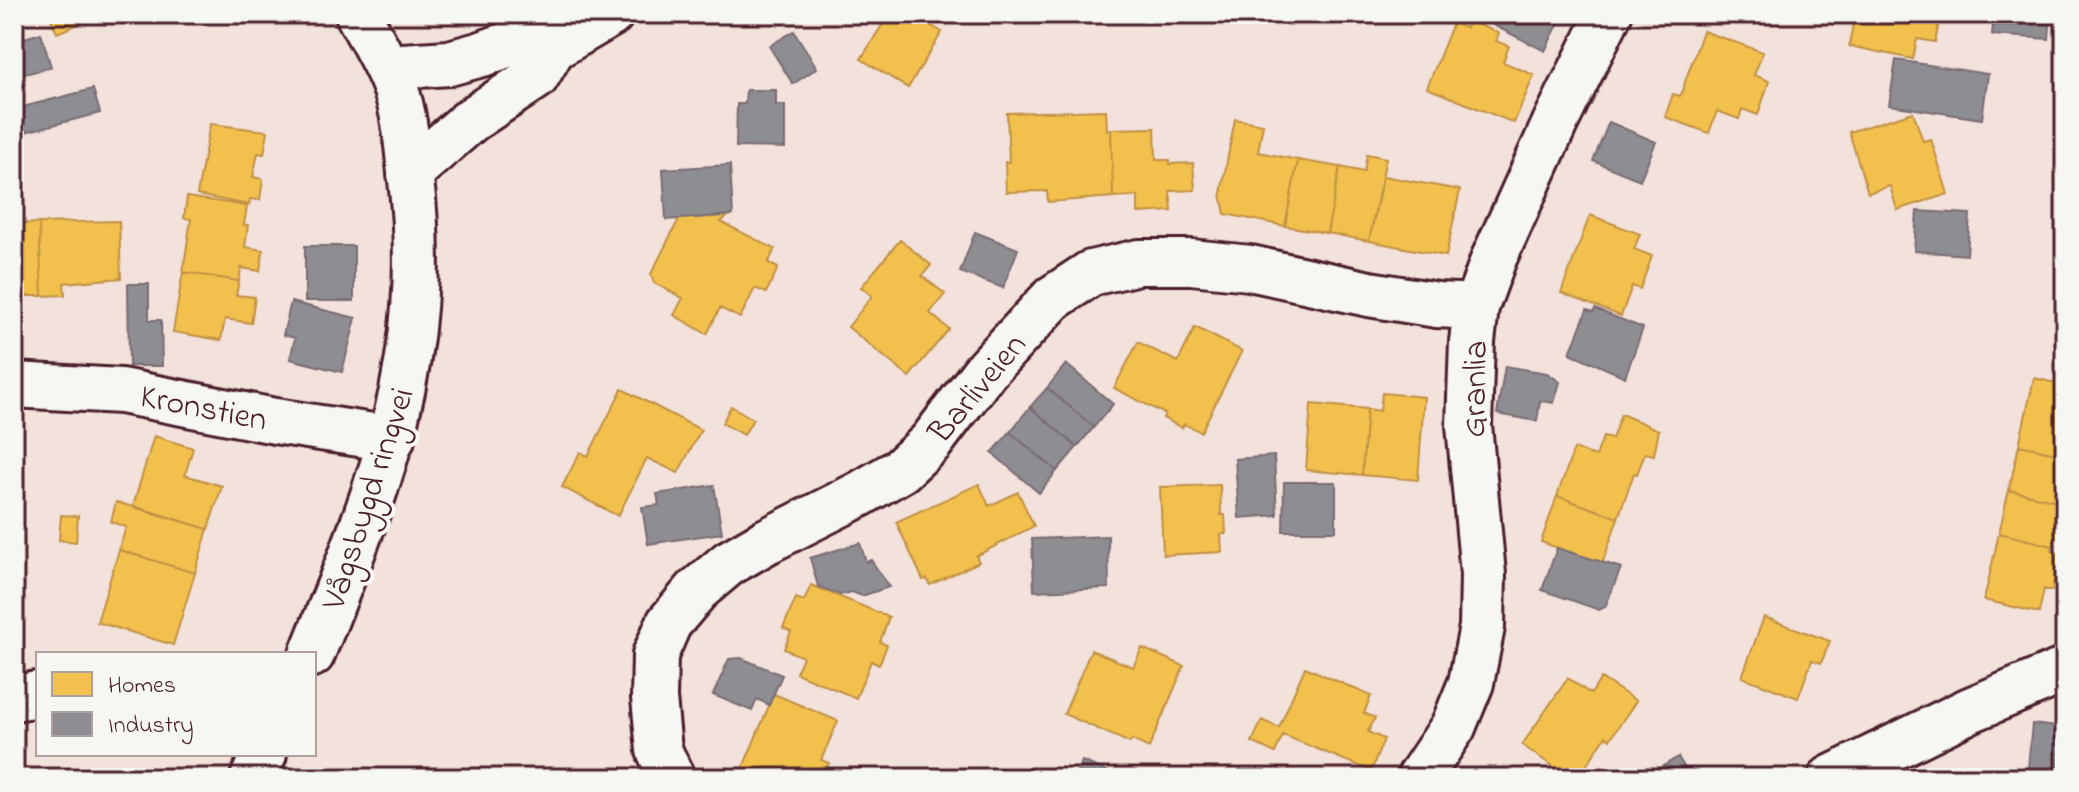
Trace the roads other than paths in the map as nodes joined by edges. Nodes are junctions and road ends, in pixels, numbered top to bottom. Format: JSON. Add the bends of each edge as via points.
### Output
{"nodes":[{"id":1,"x":358,"y":14,"type":"edge"},
{"id":2,"x":611,"y":14,"type":"edge"},
{"id":3,"x":1609,"y":14,"type":"edge"},
{"id":4,"x":553,"y":48,"type":"junction"},
{"id":5,"x":387,"y":67,"type":"junction"},
{"id":6,"x":410,"y":173,"type":"junction"},
{"id":7,"x":1476,"y":307,"type":"junction"},
{"id":8,"x":14,"y":385,"type":"edge"},
{"id":9,"x":392,"y":439,"type":"junction"},
{"id":10,"x":313,"y":652,"type":"edge"},
{"id":11,"x":2065,"y":670,"type":"edge"},
{"id":12,"x":36,"y":694,"type":"edge"},
{"id":13,"x":14,"y":698,"type":"edge"},
{"id":14,"x":263,"y":756,"type":"edge"},
{"id":15,"x":253,"y":778,"type":"edge"},
{"id":16,"x":672,"y":778,"type":"edge"},
{"id":17,"x":1419,"y":778,"type":"edge"},
{"id":18,"x":1831,"y":778,"type":"edge"}],
"edges":[{"from":1,"to":5,"type":"street","name":"Vågsbygd ringvei"},
{"from":2,"to":4,"type":"street"},
{"from":3,"to":7,"type":"street","name":"Granlia","via":[[1549,136]]},
{"from":4,"to":5,"type":"street","via":[[531,36],[449,63]]},
{"from":4,"to":6,"type":"street","via":[[536,77],[471,120]]},
{"from":5,"to":6,"type":"street","name":"Vågsbygd ringvei","via":[[404,118]]},
{"from":6,"to":9,"type":"street","name":"Vågsbygd ringvei","via":[[417,253],[415,323]]},
{"from":7,"to":16,"type":"street","name":"Barliveien","via":[[1437,305],[1250,268],[1191,262],[1139,262],[1091,273],[1053,298],[901,470],[729,563],[669,623],[655,655],[654,698],[659,750]]},
{"from":7,"to":17,"type":"street","name":"Granlia","via":[[1469,425],[1483,574],[1482,627],[1471,683],[1453,727]]},
{"from":8,"to":9,"type":"street","name":"Kronstien","via":[[121,391]]},
{"from":9,"to":10,"type":"street","name":"Vågsbygd ringvei"},
{"from":11,"to":18,"type":"street"},
{"from":12,"to":13,"type":"street"},
{"from":14,"to":15,"type":"street"}]}
